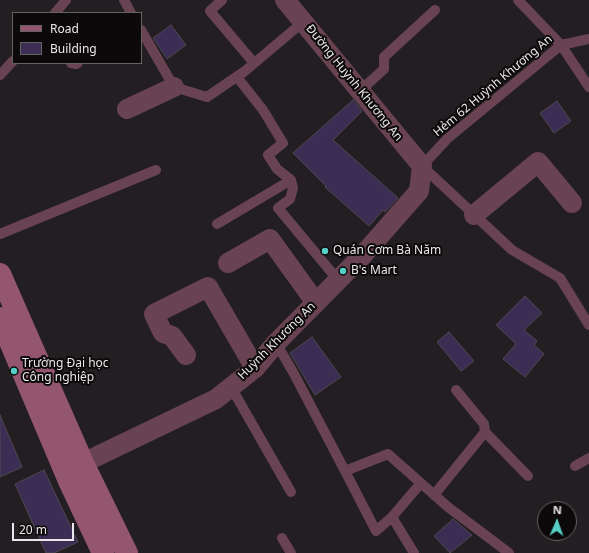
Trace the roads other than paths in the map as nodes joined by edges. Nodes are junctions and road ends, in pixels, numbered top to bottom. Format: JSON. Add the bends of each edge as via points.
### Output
{"nodes":[{"id":1,"x":66,"y":0,"type":"edge"},
{"id":2,"x":124,"y":0,"type":"edge"},
{"id":3,"x":222,"y":0,"type":"edge"},
{"id":4,"x":285,"y":0,"type":"edge"},
{"id":5,"x":518,"y":0,"type":"edge"},
{"id":6,"x":435,"y":10,"type":"dead end"},
{"id":7,"x":56,"y":12,"type":"edge"},
{"id":8,"x":130,"y":12,"type":"edge"},
{"id":9,"x":303,"y":22,"type":"junction"},
{"id":10,"x":142,"y":32,"type":"edge"},
{"id":11,"x":589,"y":39,"type":"edge"},
{"id":12,"x":561,"y":45,"type":"junction"},
{"id":13,"x":12,"y":62,"type":"edge"},
{"id":14,"x":254,"y":63,"type":"junction"},
{"id":15,"x":1,"y":74,"type":"edge"},
{"id":16,"x":237,"y":77,"type":"junction"},
{"id":17,"x":174,"y":87,"type":"junction"},
{"id":18,"x":589,"y":87,"type":"edge"},
{"id":19,"x":360,"y":91,"type":"junction"},
{"id":20,"x":128,"y":109,"type":"dead end"},
{"id":21,"x":422,"y":166,"type":"junction"},
{"id":22,"x":156,"y":170,"type":"dead end"},
{"id":23,"x":292,"y":180,"type":"junction"},
{"id":24,"x":572,"y":203,"type":"dead end"},
{"id":25,"x":474,"y":215,"type":"junction"},
{"id":26,"x":217,"y":224,"type":"dead end"},
{"id":27,"x":0,"y":234,"type":"edge"},
{"id":28,"x":228,"y":263,"type":"dead end"},
{"id":29,"x":0,"y":274,"type":"edge"},
{"id":30,"x":338,"y":280,"type":"junction"},
{"id":31,"x":316,"y":303,"type":"junction"},
{"id":32,"x":0,"y":318,"type":"edge"},
{"id":33,"x":589,"y":325,"type":"edge"},
{"id":34,"x":276,"y":343,"type":"junction"},
{"id":35,"x":186,"y":355,"type":"dead end"},
{"id":36,"x":255,"y":368,"type":"junction"},
{"id":37,"x":231,"y":387,"type":"junction"},
{"id":38,"x":456,"y":390,"type":"dead end"},
{"id":39,"x":485,"y":432,"type":"junction"},
{"id":40,"x":589,"y":458,"type":"edge"},
{"id":41,"x":83,"y":463,"type":"junction"},
{"id":42,"x":575,"y":466,"type":"dead end"},
{"id":43,"x":345,"y":471,"type":"junction"},
{"id":44,"x":528,"y":476,"type":"dead end"},
{"id":45,"x":421,"y":483,"type":"junction"},
{"id":46,"x":291,"y":492,"type":"dead end"},
{"id":47,"x":434,"y":495,"type":"junction"},
{"id":48,"x":392,"y":517,"type":"junction"},
{"id":49,"x":282,"y":538,"type":"dead end"},
{"id":50,"x":124,"y":552,"type":"edge"},
{"id":51,"x":103,"y":553,"type":"edge"},
{"id":52,"x":291,"y":553,"type":"edge"},
{"id":53,"x":414,"y":553,"type":"edge"},
{"id":54,"x":509,"y":553,"type":"edge"}],
"edges":[{"from":1,"to":7,"type":"lane"},
{"from":2,"to":8,"type":"lane"},
{"from":3,"to":14,"type":"lane","via":[[210,11]]},
{"from":4,"to":9,"type":"street","name":"Đường Huỳnh Khương An"},
{"from":5,"to":12,"type":"lane"},
{"from":6,"to":19,"type":"lane","via":[[384,57],[384,69]]},
{"from":9,"to":14,"type":"lane"},
{"from":9,"to":19,"type":"street","name":"Đường Huỳnh Khương An"},
{"from":10,"to":17,"type":"lane"},
{"from":11,"to":12,"type":"lane","name":"Hẻm 62 Huỳnh Khương An"},
{"from":12,"to":18,"type":"lane"},
{"from":12,"to":21,"type":"lane","name":"Hẻm 62 Huỳnh Khương An","via":[[447,139]]},
{"from":13,"to":15,"type":"lane"},
{"from":14,"to":16,"type":"lane"},
{"from":16,"to":17,"type":"lane","via":[[207,97]]},
{"from":16,"to":23,"type":"lane","via":[[263,110],[283,143],[268,155],[277,170]]},
{"from":17,"to":20,"type":"street"},
{"from":19,"to":21,"type":"street","name":"Đường Huỳnh Khương An"},
{"from":21,"to":25,"type":"lane"},
{"from":21,"to":30,"type":"street","name":"Huỳnh Khương An","via":[[419,191]]},
{"from":22,"to":27,"type":"lane"},
{"from":23,"to":26,"type":"lane"},
{"from":23,"to":30,"type":"lane","via":[[290,199],[278,208]]},
{"from":24,"to":25,"type":"street","via":[[538,162]]},
{"from":25,"to":33,"type":"lane","via":[[512,250],[560,278]]},
{"from":28,"to":31,"type":"street","via":[[270,239]]},
{"from":29,"to":41,"type":"main road"},
{"from":30,"to":31,"type":"street","name":"Huỳnh Khương An"},
{"from":31,"to":34,"type":"street","name":"Huỳnh Khương An"},
{"from":32,"to":51,"type":"main road","via":[[69,481]]},
{"from":34,"to":36,"type":"street","name":"Huỳnh Khương An"},
{"from":34,"to":43,"type":"lane"},
{"from":35,"to":36,"type":"street","via":[[172,336],[163,333],[154,314],[208,287]]},
{"from":36,"to":37,"type":"street","name":"Huỳnh Khương An"},
{"from":37,"to":41,"type":"street","name":"Huỳnh Khương An","via":[[216,399]]},
{"from":37,"to":46,"type":"lane"},
{"from":38,"to":39,"type":"lane","via":[[484,424]]},
{"from":39,"to":44,"type":"lane"},
{"from":39,"to":47,"type":"lane"},
{"from":40,"to":42,"type":"lane"},
{"from":41,"to":50,"type":"main road"},
{"from":43,"to":45,"type":"lane","via":[[388,454]]},
{"from":43,"to":48,"type":"lane","via":[[376,531]]},
{"from":45,"to":47,"type":"lane"},
{"from":45,"to":48,"type":"lane"},
{"from":47,"to":54,"type":"lane"},
{"from":48,"to":53,"type":"lane"},
{"from":49,"to":52,"type":"lane"}]}
